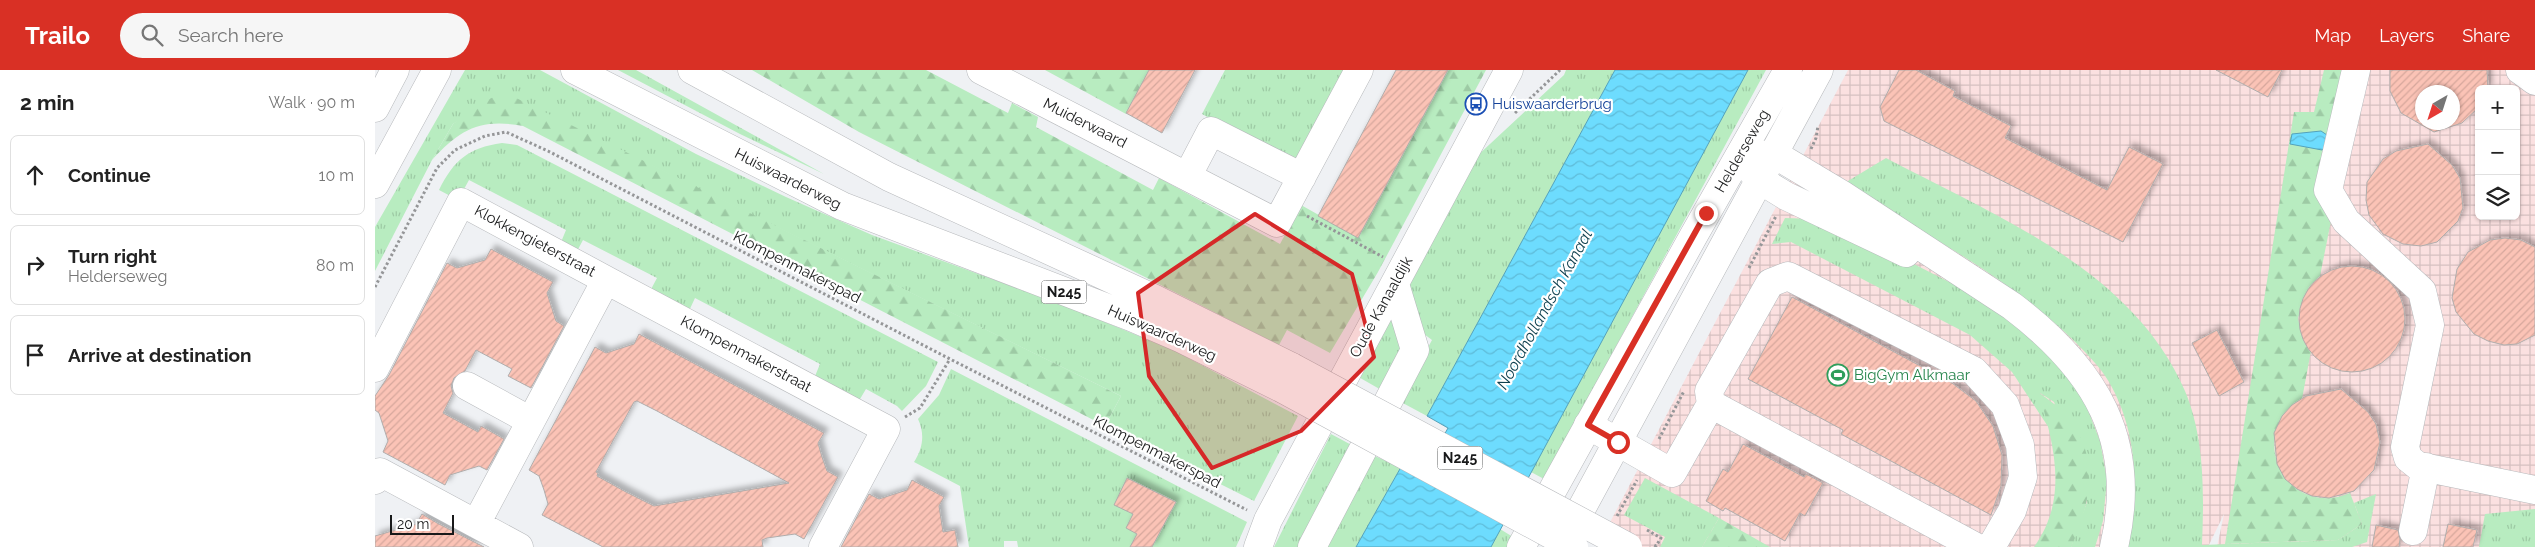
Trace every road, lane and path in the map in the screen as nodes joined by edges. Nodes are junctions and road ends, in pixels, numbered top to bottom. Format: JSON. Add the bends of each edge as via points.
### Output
{"nodes":[{"id":1,"x":395,"y":70,"type":"edge"},
{"id":2,"x":437,"y":70,"type":"edge"},
{"id":3,"x":575,"y":70,"type":"edge"},
{"id":4,"x":692,"y":70,"type":"edge"},
{"id":5,"x":981,"y":70,"type":"edge"},
{"id":6,"x":1359,"y":70,"type":"edge"},
{"id":7,"x":1509,"y":70,"type":"edge"},
{"id":8,"x":1789,"y":70,"type":"edge"},
{"id":9,"x":1819,"y":70,"type":"edge"},
{"id":10,"x":2356,"y":70,"type":"edge"},
{"id":11,"x":2520,"y":70,"type":"edge"},
{"id":12,"x":2535,"y":81,"type":"edge"},
{"id":13,"x":375,"y":108,"type":"edge"},
{"id":14,"x":1774,"y":154,"type":"junction"},
{"id":15,"x":1739,"y":157,"type":"junction"},
{"id":16,"x":1188,"y":176,"type":"junction"},
{"id":17,"x":1302,"y":176,"type":"junction"},
{"id":18,"x":1759,"y":180,"type":"junction"},
{"id":19,"x":375,"y":184,"type":"edge"},
{"id":20,"x":1287,"y":206,"type":"junction"},
{"id":21,"x":1399,"y":276,"type":"junction"},
{"id":22,"x":606,"y":280,"type":"junction"},
{"id":23,"x":1981,"y":286,"type":"junction"},
{"id":24,"x":375,"y":287,"type":"edge"},
{"id":25,"x":950,"y":359,"type":"junction"},
{"id":26,"x":375,"y":368,"type":"edge"},
{"id":27,"x":1286,"y":378,"type":"junction"},
{"id":28,"x":467,"y":386,"type":"dead end"},
{"id":29,"x":1711,"y":404,"type":"junction"},
{"id":30,"x":531,"y":420,"type":"junction"},
{"id":31,"x":1588,"y":425,"type":"junction"},
{"id":32,"x":886,"y":428,"type":"junction"},
{"id":33,"x":1618,"y":442,"type":"junction"},
{"id":34,"x":2427,"y":468,"type":"junction"},
{"id":35,"x":377,"y":473,"type":"edge"},
{"id":36,"x":2535,"y":490,"type":"edge"},
{"id":37,"x":1267,"y":520,"type":"junction"},
{"id":38,"x":476,"y":524,"type":"junction"},
{"id":39,"x":2413,"y":531,"type":"dead end"},
{"id":40,"x":519,"y":547,"type":"edge"},
{"id":41,"x":823,"y":547,"type":"edge"},
{"id":42,"x":1258,"y":547,"type":"edge"},
{"id":43,"x":1312,"y":547,"type":"edge"},
{"id":44,"x":1521,"y":547,"type":"edge"},
{"id":45,"x":1561,"y":547,"type":"edge"},
{"id":46,"x":1574,"y":547,"type":"edge"},
{"id":47,"x":1628,"y":547,"type":"edge"},
{"id":48,"x":1976,"y":547,"type":"edge"},
{"id":49,"x":1991,"y":547,"type":"edge"},
{"id":50,"x":2114,"y":547,"type":"edge"}],
"edges":[{"from":1,"to":13,"type":"main road"},
{"from":2,"to":19,"type":"main road"},
{"from":3,"to":27,"type":"main road","name":"Huiswaarderweg","number":"N245","via":[[842,206]]},
{"from":4,"to":27,"type":"main road","name":"Huiswaarderweg","number":"N245","via":[[889,177],[1155,299]]},
{"from":5,"to":16,"type":"main road","name":"Muiderwaard"},
{"from":6,"to":17,"type":"main road","name":"Muiderwaard"},
{"from":7,"to":21,"type":"main road","name":"Oude Kanaaldijk"},
{"from":8,"to":15,"type":"main road","name":"Helderseweg"},
{"from":9,"to":14,"type":"main road","name":"Helderseweg"},
{"from":10,"to":34,"type":"main road","via":[[2328,190],[2346,221],[2422,291],[2430,325],[2405,446],[2409,458],[2418,466]]},
{"from":11,"to":12,"type":"main road"},
{"from":14,"to":15,"type":"main road"},
{"from":14,"to":18,"type":"main road","name":"Helderseweg"},
{"from":14,"to":23,"type":"main road"},
{"from":15,"to":18,"type":"main road"},
{"from":15,"to":31,"type":"main road","name":"Helderseweg"},
{"from":16,"to":17,"type":"main road","via":[[1211,131]]},
{"from":16,"to":20,"type":"main road","name":"Muiderwaard","via":[[1277,223]]},
{"from":17,"to":20,"type":"main road","name":"Muiderwaard"},
{"from":18,"to":23,"type":"main road","via":[[1830,219]]},
{"from":18,"to":33,"type":"main road","name":"Helderseweg"},
{"from":20,"to":21,"type":"path"},
{"from":21,"to":37,"type":"main road","name":"Oude Kanaaldijk"},
{"from":21,"to":43,"type":"main road","via":[[1415,350]]},
{"from":22,"to":26,"type":"main road","name":"Klokkengieterstraat","via":[[461,202]]},
{"from":22,"to":30,"type":"main road","name":"Klokkengieterstraat"},
{"from":22,"to":32,"type":"main road","name":"Klompenmakerstraat"},
{"from":23,"to":50,"type":"main road","via":[[2044,331],[2077,366],[2098,397],[2113,436],[2120,472],[2120,511]]},
{"from":24,"to":25,"type":"path","name":"Klompenmakerspad","via":[[437,168],[455,150],[485,136],[506,132],[549,151]]},
{"from":25,"to":32,"type":"path","via":[[920,408]]},
{"from":25,"to":37,"type":"path","name":"Klompenmakerspad"},
{"from":27,"to":46,"type":"main road","name":"Huiswaarderweg","number":"N245","bridge":true},
{"from":27,"to":47,"type":"main road","name":"Huiswaarderweg","number":"N245","bridge":true},
{"from":28,"to":30,"type":"main road"},
{"from":29,"to":33,"type":"main road","via":[[1672,473]]},
{"from":29,"to":48,"type":"main road"},
{"from":29,"to":49,"type":"main road","via":[[1709,391],[1770,283],[1788,276],[1974,371],[2005,405],[2020,444],[2023,478],[2012,511]]},
{"from":30,"to":38,"type":"main road","name":"Klokkengieterstraat"},
{"from":31,"to":33,"type":"main road"},
{"from":31,"to":44,"type":"main road","name":"Helderseweg"},
{"from":32,"to":41,"type":"main road"},
{"from":33,"to":45,"type":"main road","name":"Helderseweg"},
{"from":34,"to":36,"type":"main road"},
{"from":34,"to":39,"type":"main road"},
{"from":35,"to":38,"type":"main road"},
{"from":37,"to":42,"type":"main road","name":"Oude Kanaaldijk"},
{"from":38,"to":40,"type":"main road"}]}
